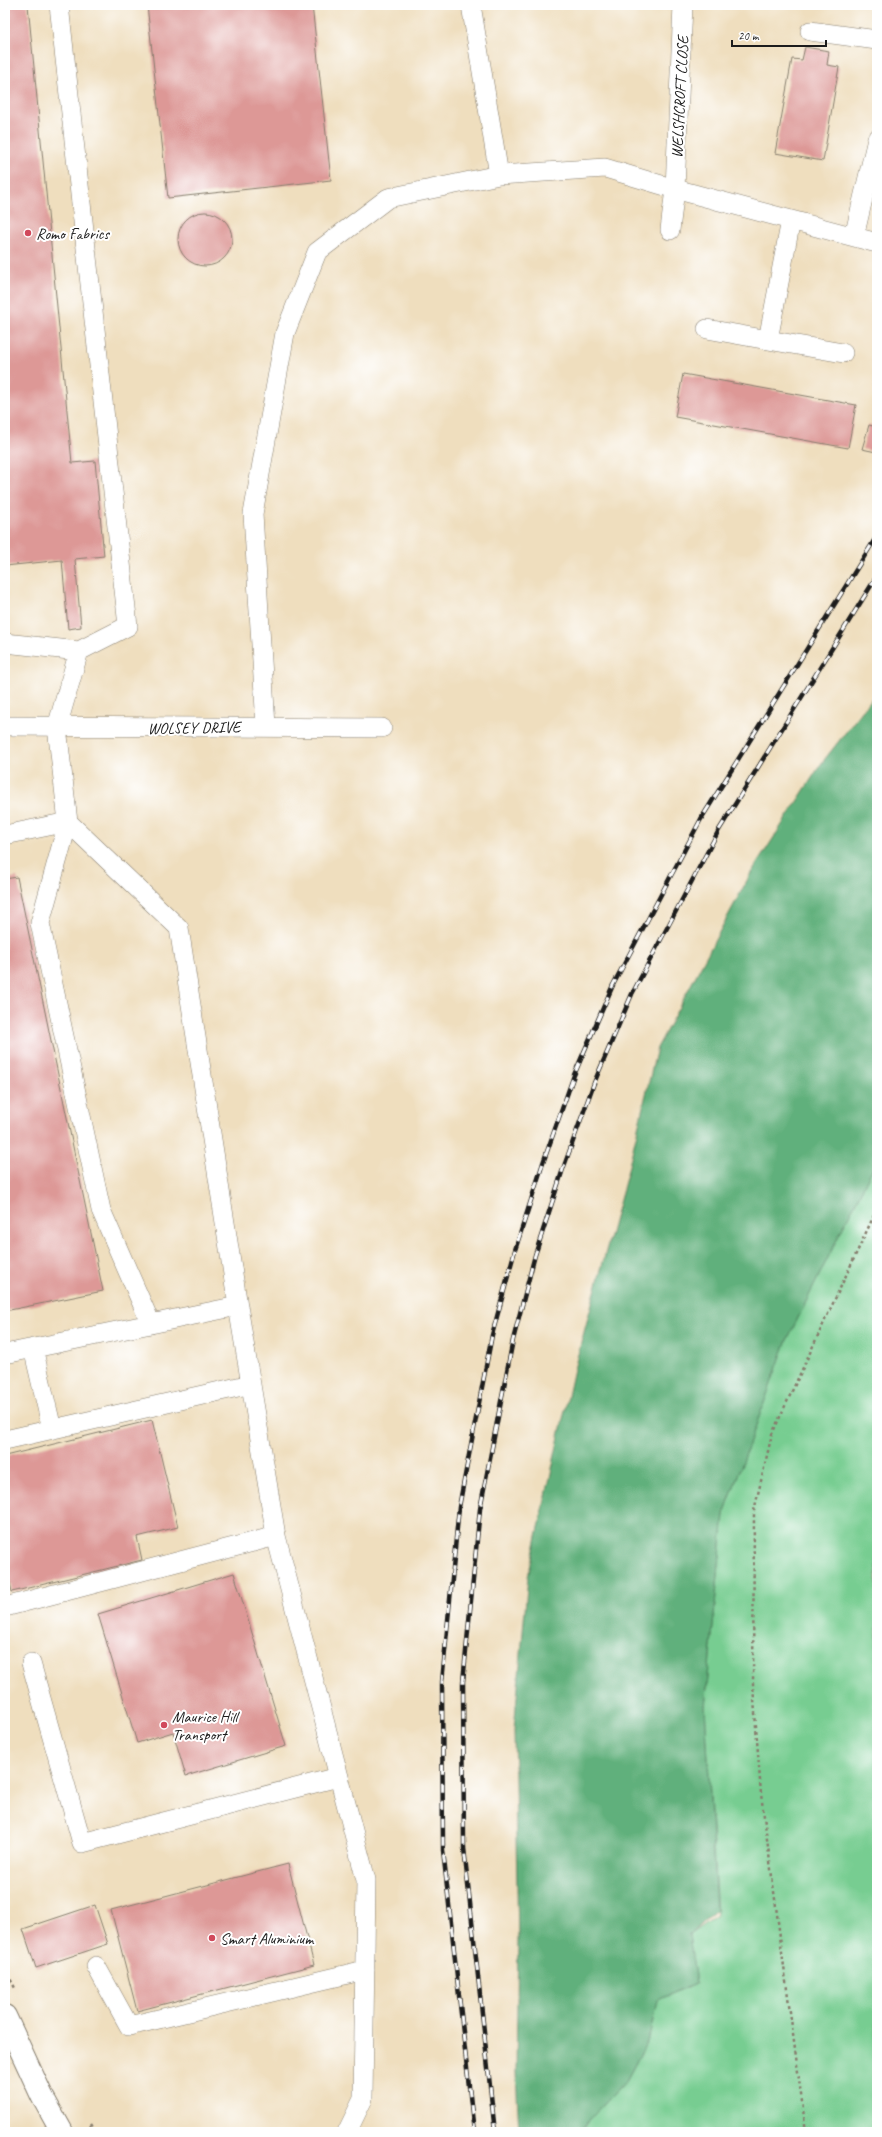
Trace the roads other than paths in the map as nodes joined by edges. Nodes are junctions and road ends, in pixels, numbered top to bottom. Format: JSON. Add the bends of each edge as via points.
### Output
{"nodes":[{"id":1,"x":59,"y":5,"type":"edge"},
{"id":2,"x":472,"y":5,"type":"edge"},
{"id":3,"x":684,"y":5,"type":"edge"},
{"id":4,"x":810,"y":31,"type":"dead end"},
{"id":5,"x":877,"y":40,"type":"edge"},
{"id":6,"x":877,"y":139,"type":"edge"},
{"id":7,"x":499,"y":175,"type":"junction"},
{"id":8,"x":675,"y":189,"type":"junction"},
{"id":9,"x":790,"y":220,"type":"junction"},
{"id":10,"x":670,"y":230,"type":"dead end"},
{"id":11,"x":854,"y":237,"type":"junction"},
{"id":12,"x":877,"y":243,"type":"edge"},
{"id":13,"x":707,"y":329,"type":"dead end"},
{"id":14,"x":768,"y":340,"type":"junction"},
{"id":15,"x":843,"y":353,"type":"dead end"},
{"id":16,"x":5,"y":643,"type":"edge"},
{"id":17,"x":78,"y":651,"type":"junction"},
{"id":18,"x":5,"y":726,"type":"edge"},
{"id":19,"x":266,"y":726,"type":"junction"},
{"id":20,"x":57,"y":727,"type":"junction"},
{"id":21,"x":382,"y":728,"type":"dead end"},
{"id":22,"x":68,"y":822,"type":"junction"},
{"id":23,"x":5,"y":835,"type":"edge"},
{"id":24,"x":238,"y":1306,"type":"junction"},
{"id":25,"x":151,"y":1324,"type":"junction"},
{"id":26,"x":34,"y":1348,"type":"junction"},
{"id":27,"x":5,"y":1354,"type":"edge"},
{"id":28,"x":251,"y":1384,"type":"junction"},
{"id":29,"x":52,"y":1429,"type":"junction"},
{"id":30,"x":5,"y":1440,"type":"edge"},
{"id":31,"x":276,"y":1536,"type":"junction"},
{"id":32,"x":5,"y":1607,"type":"edge"},
{"id":33,"x":30,"y":1663,"type":"dead end"},
{"id":34,"x":338,"y":1776,"type":"junction"},
{"id":35,"x":96,"y":1966,"type":"dead end"},
{"id":36,"x":365,"y":1970,"type":"junction"},
{"id":37,"x":5,"y":2016,"type":"edge"},
{"id":38,"x":62,"y":2132,"type":"edge"},
{"id":39,"x":347,"y":2132,"type":"edge"}],
"edges":[{"from":1,"to":17,"type":"lane","via":[[128,626]]},
{"from":2,"to":7,"type":"lane"},
{"from":3,"to":8,"type":"lane","name":"WELSHCROFT CLOSE"},
{"from":4,"to":5,"type":"lane"},
{"from":6,"to":11,"type":"lane"},
{"from":7,"to":8,"type":"lane","via":[[605,168]]},
{"from":7,"to":19,"type":"lane","via":[[388,198],[317,252],[285,333],[253,514]]},
{"from":8,"to":9,"type":"lane"},
{"from":8,"to":10,"type":"lane","name":"WELSHCROFT CLOSE"},
{"from":9,"to":11,"type":"lane"},
{"from":9,"to":14,"type":"lane"},
{"from":11,"to":12,"type":"lane"},
{"from":13,"to":14,"type":"lane"},
{"from":14,"to":15,"type":"lane"},
{"from":16,"to":17,"type":"lane"},
{"from":17,"to":20,"type":"lane"},
{"from":18,"to":20,"type":"lane","name":"WOLSEY DRIVE"},
{"from":19,"to":20,"type":"lane","name":"WOLSEY DRIVE"},
{"from":19,"to":21,"type":"lane","name":"WOLSEY DRIVE"},
{"from":20,"to":22,"type":"lane"},
{"from":22,"to":23,"type":"lane"},
{"from":22,"to":24,"type":"lane","via":[[179,928]]},
{"from":22,"to":25,"type":"lane","via":[[40,923],[101,1210]]},
{"from":24,"to":25,"type":"lane"},
{"from":24,"to":28,"type":"lane"},
{"from":25,"to":26,"type":"lane"},
{"from":26,"to":27,"type":"lane"},
{"from":26,"to":29,"type":"lane"},
{"from":28,"to":29,"type":"lane"},
{"from":28,"to":31,"type":"lane"},
{"from":29,"to":30,"type":"lane"},
{"from":31,"to":32,"type":"lane"},
{"from":31,"to":34,"type":"lane"},
{"from":33,"to":34,"type":"lane","via":[[82,1843]]},
{"from":34,"to":36,"type":"lane","via":[[366,1880]]},
{"from":35,"to":36,"type":"lane","via":[[129,2026]]},
{"from":36,"to":39,"type":"lane","via":[[363,2099]]},
{"from":37,"to":38,"type":"main road","via":[[42,2096]]}]}
